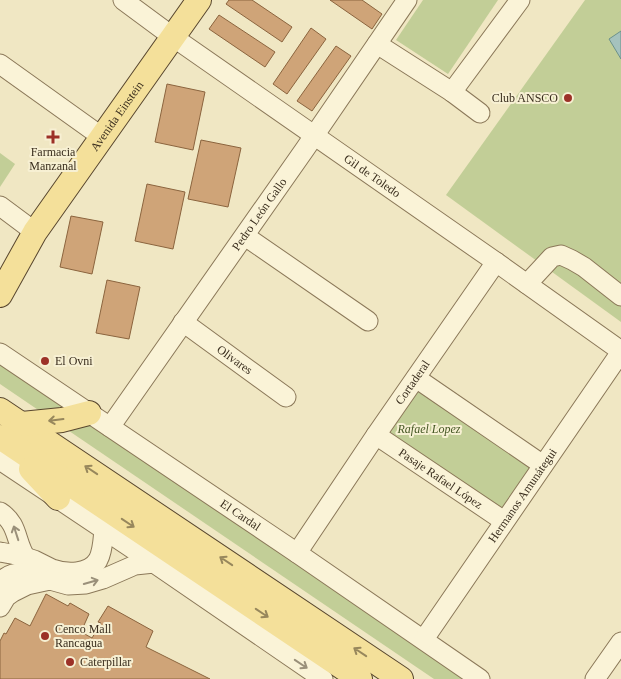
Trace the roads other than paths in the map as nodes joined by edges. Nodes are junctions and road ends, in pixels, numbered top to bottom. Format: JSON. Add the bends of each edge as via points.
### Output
{"nodes":[{"id":1,"x":124,"y":0,"type":"edge"},
{"id":2,"x":199,"y":0,"type":"edge"},
{"id":3,"x":407,"y":0,"type":"edge"},
{"id":4,"x":520,"y":0,"type":"edge"},
{"id":5,"x":173,"y":37,"type":"junction"},
{"id":6,"x":377,"y":44,"type":"junction"},
{"id":7,"x":0,"y":64,"type":"edge"},
{"id":8,"x":452,"y":92,"type":"junction"},
{"id":9,"x":480,"y":113,"type":"dead end"},
{"id":10,"x":314,"y":136,"type":"junction"},
{"id":11,"x":102,"y":137,"type":"junction"},
{"id":12,"x":0,"y":206,"type":"edge"},
{"id":13,"x":35,"y":232,"type":"junction"},
{"id":14,"x":245,"y":236,"type":"junction"},
{"id":15,"x":496,"y":262,"type":"junction"},
{"id":16,"x":0,"y":270,"type":"edge"},
{"id":17,"x":527,"y":284,"type":"junction"},
{"id":18,"x":0,"y":295,"type":"edge"},
{"id":19,"x":621,"y":296,"type":"edge"},
{"id":20,"x":368,"y":321,"type":"dead end"},
{"id":21,"x":183,"y":322,"type":"junction"},
{"id":22,"x":621,"y":351,"type":"edge"},
{"id":23,"x":0,"y":353,"type":"edge"},
{"id":24,"x":416,"y":378,"type":"junction"},
{"id":25,"x":286,"y":397,"type":"dead end"},
{"id":26,"x":0,"y":410,"type":"edge"},
{"id":27,"x":89,"y":413,"type":"junction"},
{"id":28,"x":22,"y":424,"type":"junction"},
{"id":29,"x":110,"y":427,"type":"junction"},
{"id":30,"x":376,"y":435,"type":"junction"},
{"id":31,"x":0,"y":437,"type":"edge"},
{"id":32,"x":0,"y":460,"type":"edge"},
{"id":33,"x":542,"y":465,"type":"junction"},
{"id":34,"x":58,"y":498,"type":"junction"},
{"id":35,"x":0,"y":512,"type":"edge"},
{"id":36,"x":504,"y":521,"type":"junction"},
{"id":37,"x":104,"y":529,"type":"junction"},
{"id":38,"x":0,"y":552,"type":"edge"},
{"id":39,"x":297,"y":553,"type":"junction"},
{"id":40,"x":26,"y":558,"type":"junction"},
{"id":41,"x":0,"y":563,"type":"edge"},
{"id":42,"x":154,"y":563,"type":"junction"},
{"id":43,"x":50,"y":580,"type":"junction"},
{"id":44,"x":0,"y":582,"type":"edge"},
{"id":45,"x":0,"y":606,"type":"edge"},
{"id":46,"x":424,"y":639,"type":"junction"},
{"id":47,"x":621,"y":642,"type":"edge"},
{"id":48,"x":323,"y":679,"type":"edge"},
{"id":49,"x":360,"y":679,"type":"edge"},
{"id":50,"x":401,"y":679,"type":"edge"},
{"id":51,"x":480,"y":679,"type":"edge"},
{"id":52,"x":595,"y":679,"type":"edge"}],
"edges":[{"from":1,"to":5,"type":"street","name":"Gil de Toledo"},
{"from":2,"to":5,"type":"main road","name":"Avenida Einstein"},
{"from":3,"to":6,"type":"street","name":"Pedro León Gallo"},
{"from":4,"to":8,"type":"street"},
{"from":5,"to":10,"type":"street","name":"Gil de Toledo"},
{"from":5,"to":11,"type":"main road","name":"Avenida Einstein"},
{"from":6,"to":8,"type":"street"},
{"from":6,"to":10,"type":"street","name":"Pedro León Gallo"},
{"from":7,"to":11,"type":"street"},
{"from":8,"to":9,"type":"street"},
{"from":10,"to":14,"type":"street","name":"Pedro León Gallo"},
{"from":10,"to":15,"type":"street","name":"Gil de Toledo"},
{"from":11,"to":13,"type":"main road","name":"Avenida Einstein"},
{"from":12,"to":13,"type":"street"},
{"from":13,"to":16,"type":"main road","name":"Avenida Einstein"},
{"from":13,"to":18,"type":"main road","name":"Avenida Einstein"},
{"from":14,"to":20,"type":"street"},
{"from":14,"to":21,"type":"street","name":"Pedro León Gallo"},
{"from":15,"to":17,"type":"street","name":"Gil de Toledo"},
{"from":15,"to":24,"type":"street","name":"Cortaderal"},
{"from":17,"to":19,"type":"street","via":[[552,257],[561,255],[584,267]]},
{"from":17,"to":22,"type":"street","name":"Gil de Toledo"},
{"from":21,"to":25,"type":"street","name":"Olivares"},
{"from":21,"to":29,"type":"street","name":"Pedro León Gallo"},
{"from":22,"to":33,"type":"street","name":"Hermanos Amunátegui"},
{"from":23,"to":27,"type":"street","name":"El Cardal"},
{"from":24,"to":30,"type":"street","name":"Cortaderal"},
{"from":24,"to":33,"type":"street"},
{"from":26,"to":28,"type":"main road"},
{"from":27,"to":28,"type":"main road","one_way":true,"via":[[62,420]]},
{"from":27,"to":29,"type":"street","name":"El Cardal"},
{"from":50,"to":28,"type":"main road","one_way":true},
{"from":29,"to":39,"type":"street","name":"El Cardal"},
{"from":30,"to":36,"type":"street","name":"Pasaje Rafael López"},
{"from":30,"to":39,"type":"street","name":"Cortaderal"},
{"from":31,"to":34,"type":"main road"},
{"from":31,"to":49,"type":"main road","one_way":true},
{"from":32,"to":34,"type":"street"},
{"from":33,"to":36,"type":"street","name":"Hermanos Amunátegui"},
{"from":34,"to":37,"type":"street"},
{"from":40,"to":35,"type":"street","one_way":true,"via":[[19,547],[14,526]]},
{"from":36,"to":46,"type":"street","name":"Hermanos Amunátegui"},
{"from":37,"to":40,"type":"street","via":[[98,559],[93,566],[82,571],[60,571]]},
{"from":37,"to":42,"type":"street"},
{"from":38,"to":40,"type":"street"},
{"from":39,"to":46,"type":"street","name":"El Cardal"},
{"from":40,"to":41,"type":"street"},
{"from":43,"to":42,"type":"street","one_way":true,"via":[[68,585],[86,584],[129,568]]},
{"from":42,"to":48,"type":"street","one_way":true},
{"from":43,"to":44,"type":"street","via":[[19,572]]},
{"from":43,"to":45,"type":"street","via":[[20,588],[6,597]]},
{"from":46,"to":51,"type":"street","name":"El Cardal"},
{"from":47,"to":52,"type":"street"}]}
